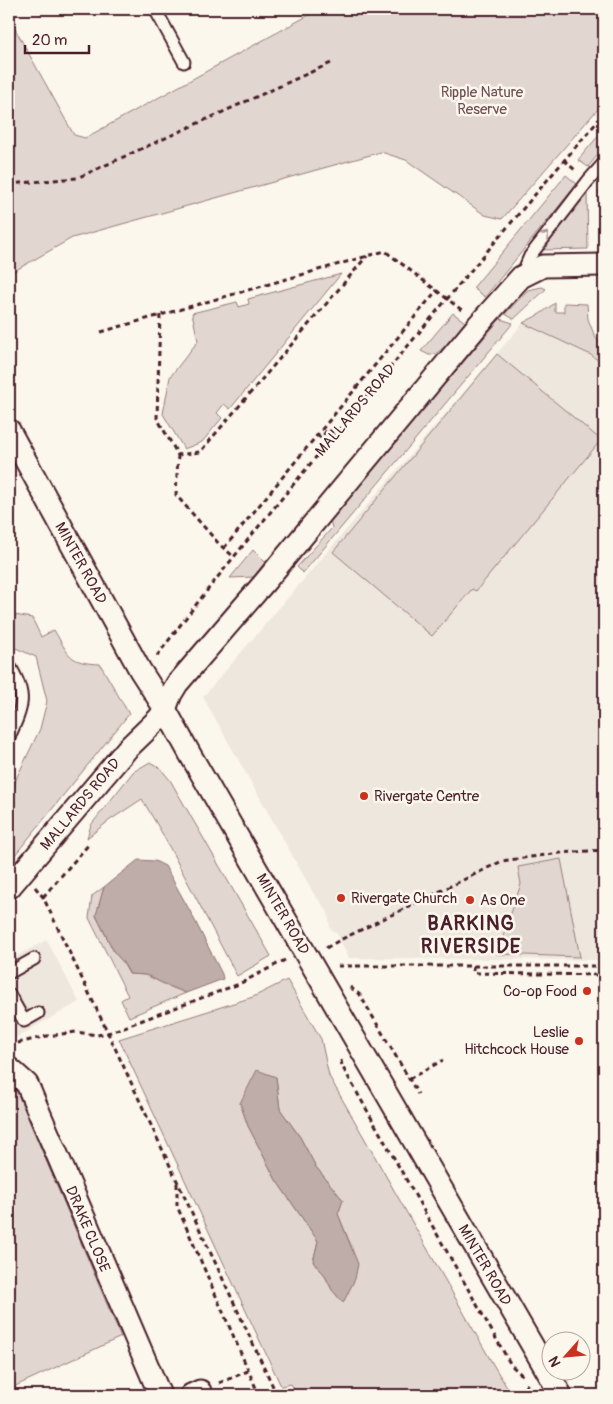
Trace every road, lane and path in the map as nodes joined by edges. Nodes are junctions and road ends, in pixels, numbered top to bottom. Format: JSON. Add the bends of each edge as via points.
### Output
{"nodes":[{"id":1,"x":155,"y":9,"type":"edge"},
{"id":2,"x":184,"y":62,"type":"dead end"},
{"id":3,"x":331,"y":63,"type":"dead end"},
{"id":4,"x":604,"y":114,"type":"edge"},
{"id":5,"x":604,"y":163,"type":"edge"},
{"id":6,"x":9,"y":184,"type":"edge"},
{"id":7,"x":596,"y":188,"type":"dead end"},
{"id":8,"x":367,"y":256,"type":"junction"},
{"id":9,"x":602,"y":265,"type":"edge"},
{"id":10,"x":521,"y":277,"type":"junction"},
{"id":11,"x":437,"y":290,"type":"junction"},
{"id":12,"x":447,"y":298,"type":"junction"},
{"id":13,"x":160,"y":315,"type":"junction"},
{"id":14,"x":604,"y":318,"type":"edge"},
{"id":15,"x":480,"y":324,"type":"junction"},
{"id":16,"x":101,"y":332,"type":"dead end"},
{"id":17,"x":9,"y":430,"type":"edge"},
{"id":18,"x":317,"y":435,"type":"junction"},
{"id":19,"x":334,"y":435,"type":"junction"},
{"id":20,"x":178,"y":455,"type":"junction"},
{"id":21,"x":224,"y":548,"type":"junction"},
{"id":22,"x":234,"y":557,"type":"junction"},
{"id":23,"x":9,"y":665,"type":"edge"},
{"id":24,"x":148,"y":682,"type":"junction"},
{"id":25,"x":166,"y":710,"type":"junction"},
{"id":26,"x":9,"y":737,"type":"edge"},
{"id":27,"x":89,"y":844,"type":"dead end"},
{"id":28,"x":604,"y":850,"type":"edge"},
{"id":29,"x":32,"y":882,"type":"dead end"},
{"id":30,"x":9,"y":888,"type":"edge"},
{"id":31,"x":43,"y":897,"type":"junction"},
{"id":32,"x":330,"y":954,"type":"dead end"},
{"id":33,"x":34,"y":959,"type":"dead end"},
{"id":34,"x":286,"y":960,"type":"dead end"},
{"id":35,"x":334,"y":960,"type":"dead end"},
{"id":36,"x":337,"y":966,"type":"junction"},
{"id":37,"x":473,"y":966,"type":"junction"},
{"id":38,"x":604,"y":966,"type":"edge"},
{"id":39,"x":9,"y":972,"type":"edge"},
{"id":40,"x":342,"y":974,"type":"dead end"},
{"id":41,"x":604,"y":975,"type":"edge"},
{"id":42,"x":346,"y":983,"type":"dead end"},
{"id":43,"x":9,"y":994,"type":"edge"},
{"id":44,"x":38,"y":1013,"type":"dead end"},
{"id":45,"x":108,"y":1033,"type":"junction"},
{"id":46,"x":9,"y":1043,"type":"edge"},
{"id":47,"x":340,"y":1058,"type":"dead end"},
{"id":48,"x":443,"y":1060,"type":"dead end"},
{"id":49,"x":9,"y":1068,"type":"edge"},
{"id":50,"x":409,"y":1080,"type":"junction"},
{"id":51,"x":418,"y":1094,"type":"dead end"},
{"id":52,"x":177,"y":1180,"type":"junction"},
{"id":53,"x":248,"y":1371,"type":"junction"},
{"id":54,"x":529,"y":1382,"type":"junction"},
{"id":55,"x":534,"y":1387,"type":"dead end"},
{"id":56,"x":196,"y":1393,"type":"edge"},
{"id":57,"x":160,"y":1395,"type":"edge"},
{"id":58,"x":259,"y":1395,"type":"edge"},
{"id":59,"x":277,"y":1395,"type":"edge"},
{"id":60,"x":520,"y":1395,"type":"edge"},
{"id":61,"x":561,"y":1395,"type":"edge"}],
"edges":[{"from":1,"to":2,"type":"lane"},
{"from":3,"to":6,"type":"path","via":[[77,178]]},
{"from":4,"to":12,"type":"path","name":"MALLARDS ROAD"},
{"from":10,"to":5,"type":"lane","name":"MALLARDS ROAD","one_way":true,"via":[[530,256]]},
{"from":7,"to":9,"type":"path","via":[[601,198]]},
{"from":8,"to":11,"type":"path","via":[[385,251]]},
{"from":8,"to":13,"type":"path"},
{"from":8,"to":20,"type":"path","via":[[200,452]]},
{"from":9,"to":10,"type":"street","name":"MALLARDS ROAD","via":[[543,266]]},
{"from":9,"to":14,"type":"path"},
{"from":10,"to":15,"type":"street","name":"MALLARDS ROAD"},
{"from":11,"to":12,"type":"path"},
{"from":11,"to":18,"type":"path"},
{"from":12,"to":15,"type":"path"},
{"from":12,"to":19,"type":"path","name":"MALLARDS ROAD"},
{"from":13,"to":16,"type":"path"},
{"from":13,"to":20,"type":"path","via":[[157,418]]},
{"from":15,"to":25,"type":"street","name":"MALLARDS ROAD","via":[[177,684]]},
{"from":17,"to":24,"type":"street","name":"MINTER ROAD"},
{"from":18,"to":19,"type":"path","via":[[321,438],[328,429]]},
{"from":18,"to":21,"type":"path"},
{"from":19,"to":22,"type":"path","name":"MALLARDS ROAD"},
{"from":20,"to":21,"type":"path","via":[[176,495]]},
{"from":21,"to":22,"type":"path"},
{"from":22,"to":24,"type":"path","name":"MALLARDS ROAD","via":[[156,658]]},
{"from":23,"to":26,"type":"lane","via":[[23,698]]},
{"from":24,"to":25,"type":"street","name":"MINTER ROAD"},
{"from":25,"to":30,"type":"street","name":"MALLARDS ROAD","via":[[127,749]]},
{"from":25,"to":61,"type":"street","name":"MINTER ROAD"},
{"from":27,"to":31,"type":"path"},
{"from":28,"to":32,"type":"path","via":[[502,861],[340,940],[327,948]]},
{"from":29,"to":31,"type":"path"},
{"from":31,"to":45,"type":"path"},
{"from":33,"to":39,"type":"lane"},
{"from":34,"to":45,"type":"path","via":[[239,984]]},
{"from":35,"to":36,"type":"path"},
{"from":36,"to":37,"type":"path"},
{"from":36,"to":40,"type":"path"},
{"from":37,"to":38,"type":"path"},
{"from":37,"to":41,"type":"path","via":[[473,973]]},
{"from":42,"to":50,"type":"path","via":[[360,995]]},
{"from":43,"to":44,"type":"lane","via":[[24,1021]]},
{"from":45,"to":46,"type":"path","via":[[76,1032]]},
{"from":45,"to":52,"type":"path"},
{"from":47,"to":54,"type":"path","name":"MINTER ROAD","via":[[511,1365]]},
{"from":48,"to":50,"type":"path"},
{"from":49,"to":57,"type":"street","name":"DRAKE CLOSE","via":[[27,1084]]},
{"from":50,"to":51,"type":"path"},
{"from":52,"to":53,"type":"path","via":[[177,1206]]},
{"from":52,"to":59,"type":"path"},
{"from":53,"to":56,"type":"path"},
{"from":53,"to":58,"type":"path"},
{"from":54,"to":55,"type":"path","name":"MINTER ROAD"},
{"from":54,"to":60,"type":"path"}]}
